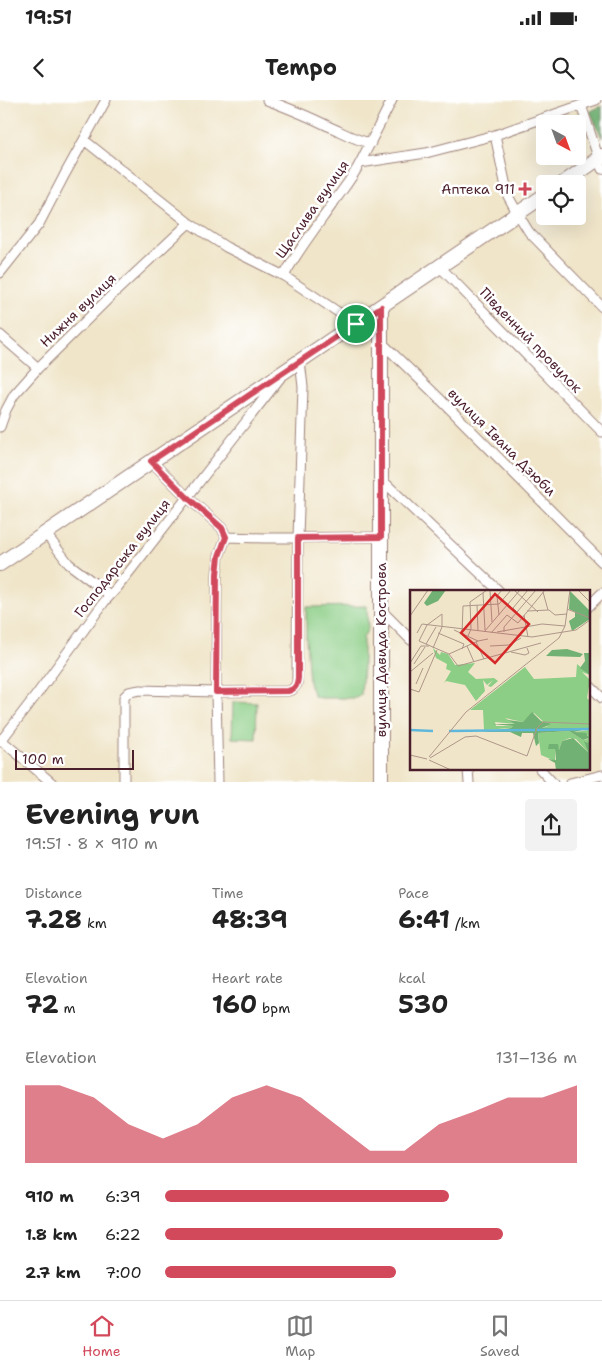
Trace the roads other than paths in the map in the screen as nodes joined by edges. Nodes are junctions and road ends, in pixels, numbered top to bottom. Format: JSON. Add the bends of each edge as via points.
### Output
{"nodes":[{"id":1,"x":106,"y":100,"type":"edge"},
{"id":2,"x":267,"y":100,"type":"edge"},
{"id":3,"x":392,"y":100,"type":"edge"},
{"id":4,"x":596,"y":100,"type":"edge"},
{"id":5,"x":581,"y":105,"type":"junction"},
{"id":6,"x":495,"y":135,"type":"junction"},
{"id":7,"x":84,"y":140,"type":"junction"},
{"id":8,"x":371,"y":143,"type":"junction"},
{"id":9,"x":601,"y":161,"type":"edge"},
{"id":10,"x":360,"y":163,"type":"junction"},
{"id":11,"x":577,"y":175,"type":"edge"},
{"id":12,"x":536,"y":202,"type":"edge"},
{"id":13,"x":518,"y":214,"type":"junction"},
{"id":14,"x":189,"y":223,"type":"junction"},
{"id":15,"x":440,"y":266,"type":"junction"},
{"id":16,"x":0,"y":273,"type":"edge"},
{"id":17,"x":284,"y":276,"type":"junction"},
{"id":18,"x":381,"y":307,"type":"junction"},
{"id":19,"x":602,"y":307,"type":"edge"},
{"id":20,"x":356,"y":324,"type":"junction"},
{"id":21,"x":0,"y":335,"type":"edge"},
{"id":22,"x":381,"y":342,"type":"junction"},
{"id":23,"x":300,"y":361,"type":"junction"},
{"id":24,"x":38,"y":368,"type":"junction"},
{"id":25,"x":287,"y":370,"type":"junction"},
{"id":26,"x":0,"y":427,"type":"edge"},
{"id":27,"x":602,"y":432,"type":"edge"},
{"id":28,"x":151,"y":461,"type":"junction"},
{"id":29,"x":381,"y":479,"type":"junction"},
{"id":30,"x":187,"y":497,"type":"junction"},
{"id":31,"x":46,"y":534,"type":"junction"},
{"id":32,"x":226,"y":537,"type":"junction"},
{"id":33,"x":381,"y":537,"type":"junction"},
{"id":34,"x":298,"y":538,"type":"junction"},
{"id":35,"x":602,"y":562,"type":"edge"},
{"id":36,"x":0,"y":564,"type":"edge"},
{"id":37,"x":497,"y":590,"type":"edge"},
{"id":38,"x":602,"y":593,"type":"edge"},
{"id":39,"x":110,"y":595,"type":"junction"},
{"id":40,"x":590,"y":605,"type":"edge"},
{"id":41,"x":381,"y":610,"type":"junction"},
{"id":42,"x":410,"y":639,"type":"edge"},
{"id":43,"x":590,"y":686,"type":"edge"},
{"id":44,"x":216,"y":692,"type":"junction"},
{"id":45,"x":602,"y":698,"type":"edge"},
{"id":46,"x":0,"y":740,"type":"edge"},
{"id":47,"x":541,"y":770,"type":"edge"},
{"id":48,"x":602,"y":775,"type":"edge"},
{"id":49,"x":52,"y":782,"type":"edge"},
{"id":50,"x":124,"y":782,"type":"edge"},
{"id":51,"x":218,"y":782,"type":"edge"},
{"id":52,"x":381,"y":782,"type":"edge"},
{"id":53,"x":553,"y":782,"type":"edge"},
{"id":54,"x":570,"y":782,"type":"edge"}],
"edges":[{"from":1,"to":7,"type":"street"},
{"from":2,"to":8,"type":"street"},
{"from":3,"to":8,"type":"street"},
{"from":4,"to":5,"type":"street","name":"Щаслива вулиця"},
{"from":5,"to":6,"type":"street","name":"Щаслива вулиця"},
{"from":5,"to":9,"type":"street"},
{"from":6,"to":10,"type":"street","name":"Щаслива вулиця","via":[[426,153]]},
{"from":6,"to":13,"type":"street","via":[[508,196]]},
{"from":7,"to":14,"type":"street"},
{"from":7,"to":16,"type":"street","via":[[40,224]]},
{"from":8,"to":10,"type":"street"},
{"from":9,"to":11,"type":"street"},
{"from":10,"to":17,"type":"street","name":"Щаслива вулиця"},
{"from":12,"to":13,"type":"street"},
{"from":13,"to":15,"type":"street"},
{"from":13,"to":19,"type":"street","via":[[529,232]]},
{"from":14,"to":17,"type":"street","via":[[226,247]]},
{"from":14,"to":24,"type":"street","name":"Нижня вулиця"},
{"from":15,"to":18,"type":"street"},
{"from":15,"to":27,"type":"street","name":"Південний провулок"},
{"from":17,"to":20,"type":"street"},
{"from":18,"to":20,"type":"street"},
{"from":18,"to":22,"type":"street","name":"вулиця Давида Кострова"},
{"from":20,"to":23,"type":"street"},
{"from":21,"to":24,"type":"street"},
{"from":22,"to":29,"type":"street","name":"вулиця Давида Кострова"},
{"from":22,"to":35,"type":"street","name":"вулиця Івана Дзюби"},
{"from":23,"to":25,"type":"street"},
{"from":23,"to":34,"type":"street","via":[[303,387]]},
{"from":24,"to":26,"type":"street","name":"Нижня вулиця","via":[[14,395]]},
{"from":25,"to":28,"type":"street"},
{"from":25,"to":30,"type":"street","name":"Господарська вулиця"},
{"from":28,"to":30,"type":"street"},
{"from":28,"to":31,"type":"street"},
{"from":29,"to":33,"type":"street","name":"вулиця Давида Кострова"},
{"from":29,"to":37,"type":"street"},
{"from":30,"to":32,"type":"street","via":[[222,528]]},
{"from":30,"to":39,"type":"street","name":"Господарська вулиця"},
{"from":31,"to":36,"type":"street"},
{"from":31,"to":39,"type":"street","via":[[69,564]]},
{"from":32,"to":34,"type":"street"},
{"from":32,"to":44,"type":"street","via":[[217,574]]},
{"from":33,"to":34,"type":"street"},
{"from":33,"to":41,"type":"street","name":"вулиця Давида Кострова"},
{"from":34,"to":44,"type":"street","via":[[297,684],[288,691]]},
{"from":38,"to":40,"type":"street"},
{"from":39,"to":46,"type":"street","name":"Господарська вулиця"},
{"from":41,"to":42,"type":"street"},
{"from":41,"to":52,"type":"street","name":"вулиця Давида Кострова"},
{"from":43,"to":45,"type":"street"},
{"from":44,"to":50,"type":"street","via":[[140,690],[126,694]]},
{"from":44,"to":51,"type":"street"},
{"from":46,"to":49,"type":"street"},
{"from":47,"to":53,"type":"street"},
{"from":48,"to":54,"type":"street"}]}
